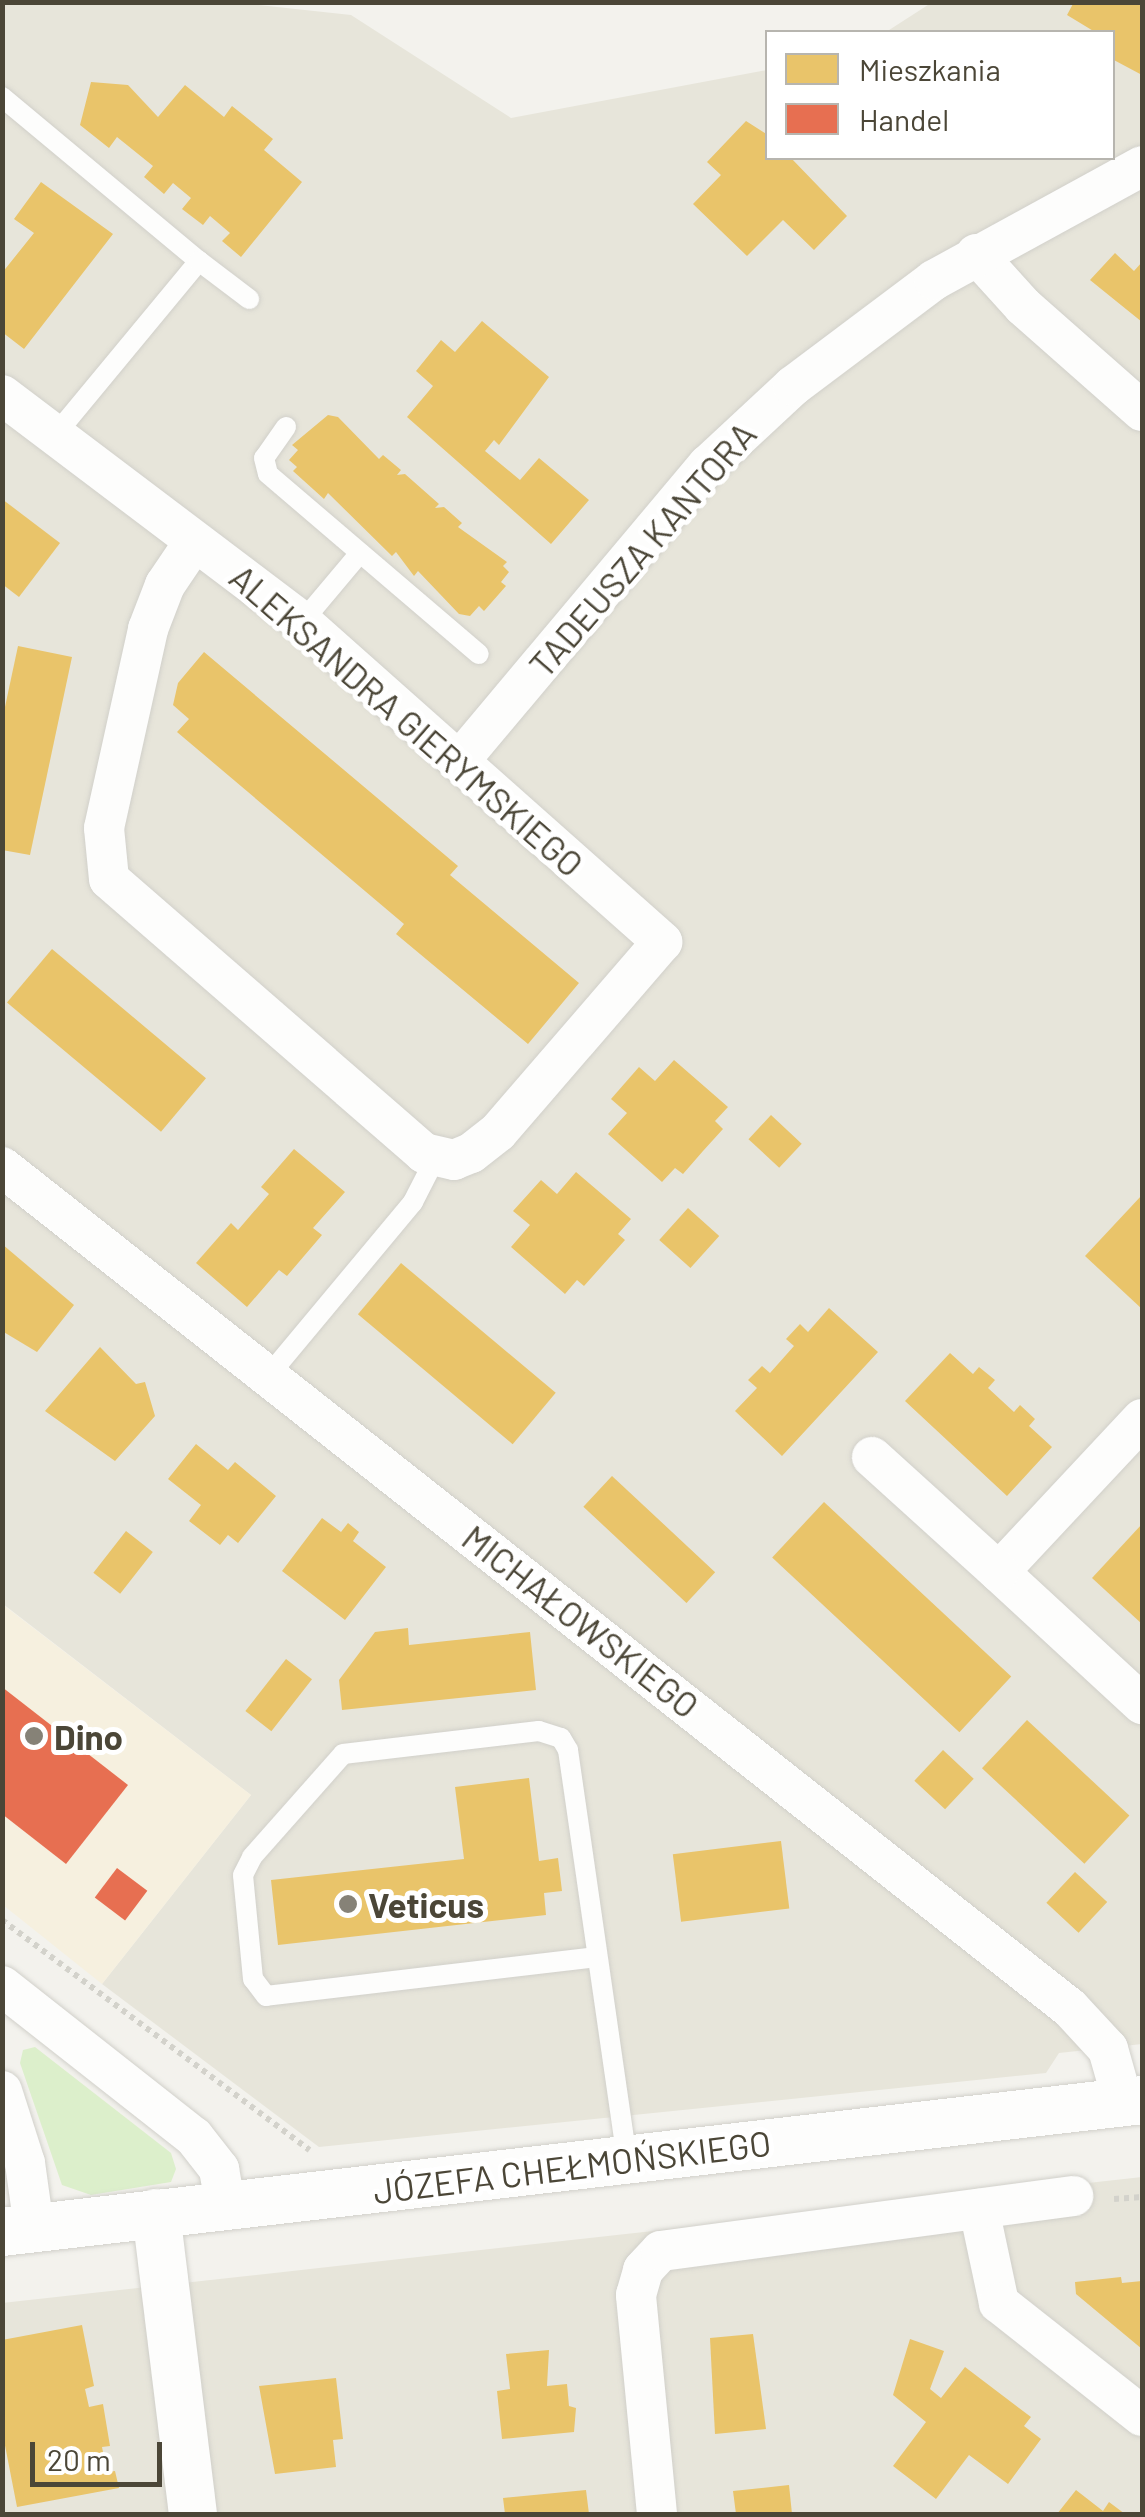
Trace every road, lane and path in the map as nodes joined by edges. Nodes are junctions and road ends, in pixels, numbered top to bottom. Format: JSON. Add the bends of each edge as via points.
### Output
{"nodes":[{"id":1,"x":2,"y":98,"type":"edge"},
{"id":2,"x":1142,"y":166,"type":"edge"},
{"id":3,"x":976,"y":254,"type":"junction"},
{"id":4,"x":199,"y":261,"type":"junction"},
{"id":5,"x":249,"y":299,"type":"dead end"},
{"id":6,"x":2,"y":395,"type":"edge"},
{"id":7,"x":1142,"y":411,"type":"edge"},
{"id":8,"x":286,"y":427,"type":"dead end"},
{"id":9,"x":56,"y":435,"type":"junction"},
{"id":10,"x":194,"y":542,"type":"junction"},
{"id":11,"x":360,"y":553,"type":"junction"},
{"id":12,"x":302,"y":622,"type":"junction"},
{"id":13,"x":479,"y":654,"type":"dead end"},
{"id":14,"x":461,"y":758,"type":"junction"},
{"id":15,"x":435,"y":1159,"type":"junction"},
{"id":16,"x":2,"y":1168,"type":"edge"},
{"id":17,"x":269,"y":1374,"type":"junction"},
{"id":18,"x":1142,"y":1419,"type":"edge"},
{"id":19,"x":872,"y":1457,"type":"dead end"},
{"id":20,"x":999,"y":1572,"type":"junction"},
{"id":21,"x":1142,"y":1704,"type":"edge"},
{"id":22,"x":2,"y":1920,"type":"edge"},
{"id":23,"x":597,"y":1957,"type":"junction"},
{"id":24,"x":2,"y":1986,"type":"edge"},
{"id":25,"x":2,"y":2091,"type":"edge"},
{"id":26,"x":1133,"y":2101,"type":"edge"},
{"id":27,"x":318,"y":2155,"type":"dead end"},
{"id":28,"x":627,"y":2160,"type":"junction"},
{"id":29,"x":1073,"y":2196,"type":"dead end"},
{"id":30,"x":225,"y":2204,"type":"junction"},
{"id":31,"x":980,"y":2209,"type":"junction"},
{"id":32,"x":156,"y":2213,"type":"junction"},
{"id":33,"x":18,"y":2230,"type":"edge"},
{"id":34,"x":1142,"y":2416,"type":"edge"},
{"id":35,"x":194,"y":2514,"type":"edge"},
{"id":36,"x":657,"y":2514,"type":"edge"}],
"edges":[{"from":1,"to":4,"type":"lane"},
{"from":2,"to":3,"type":"street","name":"TADEUSZA KANTORA"},
{"from":3,"to":7,"type":"street","via":[[1023,306]]},
{"from":3,"to":14,"type":"street","name":"TADEUSZA KANTORA","via":[[884,312],[708,465]]},
{"from":4,"to":5,"type":"lane"},
{"from":4,"to":9,"type":"lane"},
{"from":6,"to":9,"type":"street","name":"ALEKSANDRA GIERYMSKIEGO"},
{"from":8,"to":11,"type":"lane","via":[[264,458],[268,474]]},
{"from":9,"to":10,"type":"street","name":"ALEKSANDRA GIERYMSKIEGO"},
{"from":10,"to":12,"type":"street","name":"ALEKSANDRA GIERYMSKIEGO"},
{"from":10,"to":15,"type":"street","via":[[165,585],[148,628],[104,828],[103,866],[118,891]]},
{"from":11,"to":12,"type":"lane"},
{"from":11,"to":13,"type":"lane"},
{"from":12,"to":14,"type":"street","name":"ALEKSANDRA GIERYMSKIEGO"},
{"from":14,"to":15,"type":"street","name":"ALEKSANDRA GIERYMSKIEGO","via":[[662,942],[485,1144],[454,1160]]},
{"from":15,"to":17,"type":"lane","via":[[424,1186]]},
{"from":16,"to":17,"type":"street","name":"MICHAŁOWSKIEGO"},
{"from":17,"to":26,"type":"street","name":"MICHAŁOWSKIEGO","via":[[1070,2008],[1108,2049]]},
{"from":18,"to":20,"type":"street"},
{"from":19,"to":20,"type":"street"},
{"from":20,"to":21,"type":"street"},
{"from":22,"to":27,"type":"path"},
{"from":23,"to":23,"type":"lane","via":[[266,1996],[253,1979],[243,1875],[300,1798],[344,1754],[547,1732],[568,1750]]},
{"from":23,"to":28,"type":"lane"},
{"from":24,"to":30,"type":"street","via":[[194,2137],[219,2169]]},
{"from":25,"to":33,"type":"street","via":[[26,2164]]},
{"from":26,"to":28,"type":"street","name":"JÓZEFA CHEŁMOŃSKIEGO"},
{"from":28,"to":30,"type":"street","name":"JÓZEFA CHEŁMOŃSKIEGO"},
{"from":29,"to":31,"type":"street"},
{"from":30,"to":32,"type":"street","name":"JÓZEFA CHEŁMOŃSKIEGO"},
{"from":31,"to":34,"type":"street","via":[[998,2303]]},
{"from":31,"to":36,"type":"street","via":[[689,2242],[651,2260],[636,2295]]},
{"from":32,"to":33,"type":"street","name":"JÓZEFA CHEŁMOŃSKIEGO"},
{"from":32,"to":35,"type":"street"}]}
